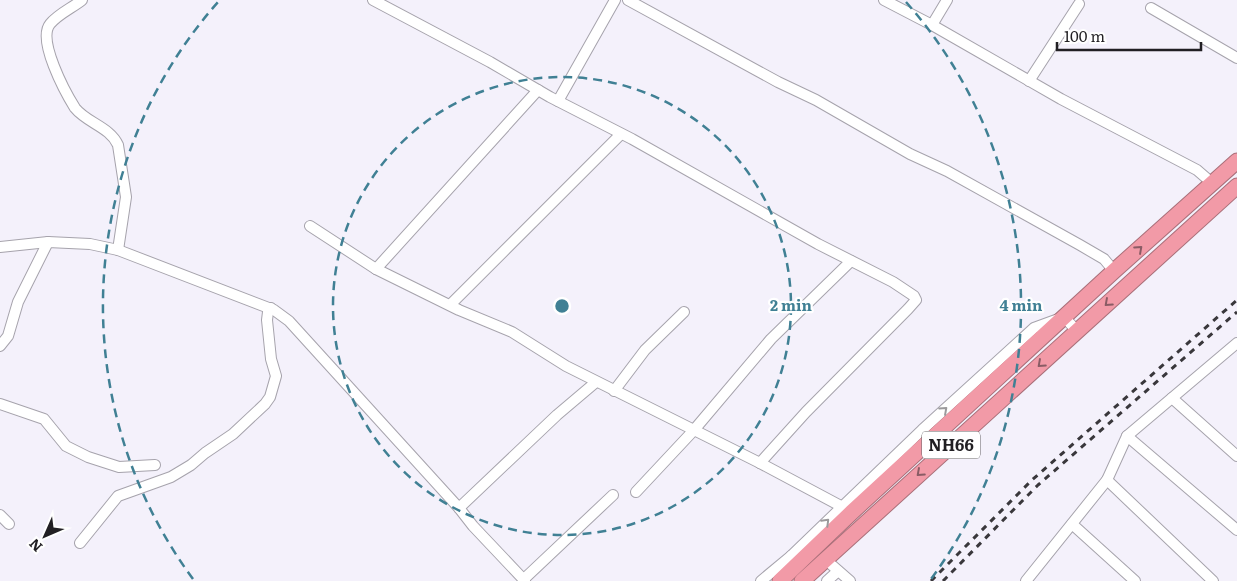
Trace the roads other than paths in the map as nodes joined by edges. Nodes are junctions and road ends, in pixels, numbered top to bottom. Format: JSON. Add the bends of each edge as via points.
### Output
{"nodes":[{"id":1,"x":82,"y":0,"type":"edge"},
{"id":2,"x":373,"y":0,"type":"edge"},
{"id":3,"x":615,"y":0,"type":"edge"},
{"id":4,"x":628,"y":0,"type":"edge"},
{"id":5,"x":884,"y":0,"type":"edge"},
{"id":6,"x":947,"y":0,"type":"edge"},
{"id":7,"x":1079,"y":4,"type":"dead end"},
{"id":8,"x":1151,"y":8,"type":"dead end"},
{"id":9,"x":932,"y":25,"type":"junction"},
{"id":10,"x":1237,"y":58,"type":"edge"},
{"id":11,"x":1030,"y":81,"type":"junction"},
{"id":12,"x":538,"y":90,"type":"junction"},
{"id":13,"x":558,"y":101,"type":"junction"},
{"id":14,"x":622,"y":134,"type":"junction"},
{"id":15,"x":1237,"y":161,"type":"edge"},
{"id":16,"x":1212,"y":183,"type":"junction"},
{"id":17,"x":1237,"y":186,"type":"edge"},
{"id":18,"x":310,"y":226,"type":"dead end"},
{"id":19,"x":48,"y":242,"type":"junction"},
{"id":20,"x":0,"y":247,"type":"edge"},
{"id":21,"x":118,"y":250,"type":"junction"},
{"id":22,"x":851,"y":261,"type":"junction"},
{"id":23,"x":376,"y":268,"type":"junction"},
{"id":24,"x":1114,"y":271,"type":"junction"},
{"id":25,"x":450,"y":306,"type":"junction"},
{"id":26,"x":271,"y":308,"type":"junction"},
{"id":27,"x":684,"y":312,"type":"dead end"},
{"id":28,"x":1064,"y":318,"type":"junction"},
{"id":29,"x":1077,"y":332,"type":"junction"},
{"id":30,"x":1237,"y":343,"type":"edge"},
{"id":31,"x":0,"y":346,"type":"edge"},
{"id":32,"x":596,"y":382,"type":"junction"},
{"id":33,"x":614,"y":391,"type":"junction"},
{"id":34,"x":1172,"y":398,"type":"junction"},
{"id":35,"x":0,"y":404,"type":"edge"},
{"id":36,"x":694,"y":430,"type":"junction"},
{"id":37,"x":1127,"y":436,"type":"junction"},
{"id":38,"x":1237,"y":456,"type":"edge"},
{"id":39,"x":760,"y":463,"type":"junction"},
{"id":40,"x":155,"y":465,"type":"dead end"},
{"id":41,"x":1108,"y":480,"type":"junction"},
{"id":42,"x":636,"y":492,"type":"dead end"},
{"id":43,"x":613,"y":495,"type":"dead end"},
{"id":44,"x":459,"y":508,"type":"junction"},
{"id":45,"x":847,"y":509,"type":"junction"},
{"id":46,"x":0,"y":515,"type":"edge"},
{"id":47,"x":10,"y":524,"type":"dead end"},
{"id":48,"x":1072,"y":524,"type":"junction"},
{"id":49,"x":1237,"y":530,"type":"edge"},
{"id":50,"x":80,"y":543,"type":"dead end"},
{"id":51,"x":813,"y":551,"type":"junction"},
{"id":52,"x":791,"y":556,"type":"junction"},
{"id":53,"x":826,"y":560,"type":"junction"},
{"id":54,"x":838,"y":571,"type":"junction"},
{"id":55,"x":524,"y":580,"type":"edge"},
{"id":56,"x":762,"y":581,"type":"edge"},
{"id":57,"x":780,"y":581,"type":"edge"},
{"id":58,"x":802,"y":581,"type":"edge"},
{"id":59,"x":827,"y":581,"type":"edge"},
{"id":60,"x":850,"y":581,"type":"edge"},
{"id":61,"x":1026,"y":581,"type":"edge"},
{"id":62,"x":1135,"y":581,"type":"edge"},
{"id":63,"x":1213,"y":581,"type":"edge"}],
"edges":[{"from":1,"to":21,"type":"street","via":[[50,23],[46,33],[47,45],[75,108],[115,139],[118,145],[126,197]]},
{"from":2,"to":12,"type":"street"},
{"from":3,"to":13,"type":"street"},
{"from":4,"to":24,"type":"street","via":[[947,171],[1104,259]]},
{"from":5,"to":9,"type":"street"},
{"from":6,"to":9,"type":"street"},
{"from":7,"to":11,"type":"street"},
{"from":8,"to":10,"type":"street"},
{"from":9,"to":11,"type":"street"},
{"from":11,"to":16,"type":"street","via":[[1197,170]]},
{"from":12,"to":13,"type":"street"},
{"from":12,"to":23,"type":"street"},
{"from":13,"to":14,"type":"street"},
{"from":14,"to":22,"type":"street"},
{"from":14,"to":25,"type":"street"},
{"from":15,"to":16,"type":"highway","number":"NH66"},
{"from":24,"to":16,"type":"highway","number":"NH66","one_way":true},
{"from":17,"to":29,"type":"highway","number":"NH66","one_way":true},
{"from":18,"to":23,"type":"street"},
{"from":19,"to":20,"type":"street"},
{"from":19,"to":21,"type":"street","via":[[90,244]]},
{"from":19,"to":31,"type":"street","via":[[18,302],[8,336]]},
{"from":21,"to":26,"type":"street"},
{"from":22,"to":36,"type":"street","via":[[771,339]]},
{"from":22,"to":39,"type":"street","via":[[903,288],[916,300]]},
{"from":23,"to":25,"type":"street"},
{"from":24,"to":28,"type":"highway","number":"NH66"},
{"from":25,"to":32,"type":"street","via":[[512,332]]},
{"from":26,"to":44,"type":"street","via":[[289,321]]},
{"from":26,"to":50,"type":"street","via":[[266,320],[276,376],[266,404],[191,465],[171,477],[118,496]]},
{"from":27,"to":33,"type":"street","via":[[645,350]]},
{"from":28,"to":29,"type":"street"},
{"from":45,"to":28,"type":"highway","number":"NH66","one_way":true},
{"from":29,"to":53,"type":"highway","number":"NH66","one_way":true},
{"from":30,"to":34,"type":"street"},
{"from":32,"to":33,"type":"street"},
{"from":32,"to":44,"type":"street"},
{"from":33,"to":36,"type":"street"},
{"from":34,"to":37,"type":"street"},
{"from":34,"to":38,"type":"street"},
{"from":35,"to":40,"type":"street","via":[[44,419],[66,446],[88,457],[119,467]]},
{"from":36,"to":39,"type":"street"},
{"from":36,"to":42,"type":"street"},
{"from":37,"to":41,"type":"street"},
{"from":37,"to":49,"type":"street"},
{"from":39,"to":45,"type":"street"},
{"from":41,"to":48,"type":"street"},
{"from":41,"to":63,"type":"street"},
{"from":43,"to":55,"type":"street"},
{"from":44,"to":55,"type":"street"},
{"from":45,"to":51,"type":"highway","number":"NH66"},
{"from":52,"to":45,"type":"street","one_way":true},
{"from":46,"to":47,"type":"street"},
{"from":48,"to":61,"type":"street"},
{"from":48,"to":62,"type":"street"},
{"from":51,"to":52,"type":"street"},
{"from":51,"to":57,"type":"highway","number":"NH66"},
{"from":52,"to":56,"type":"street"},
{"from":53,"to":54,"type":"street"},
{"from":53,"to":58,"type":"highway","number":"NH66"},
{"from":54,"to":59,"type":"street"},
{"from":54,"to":60,"type":"street"}]}
